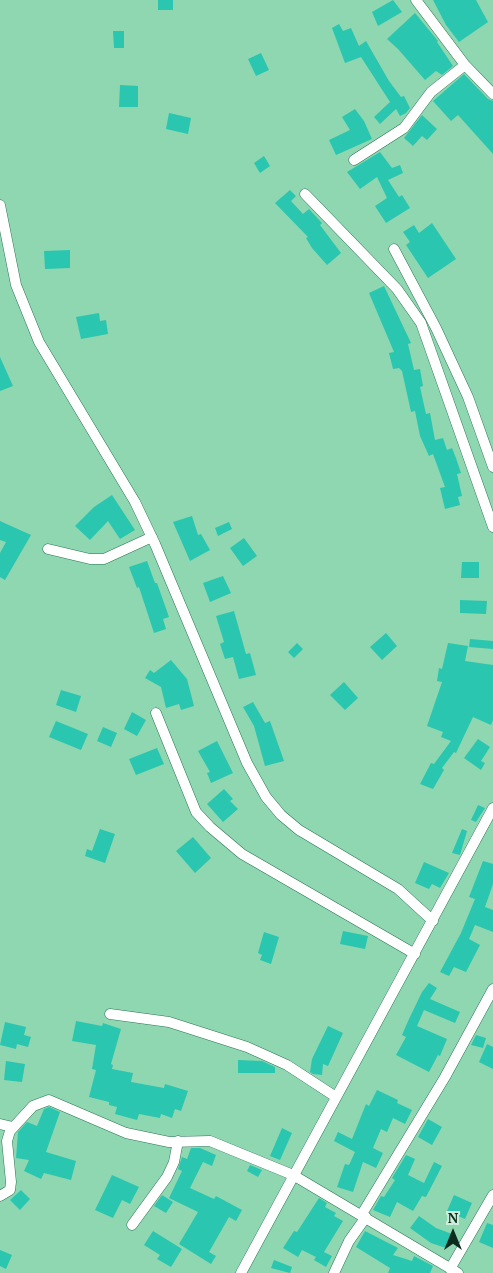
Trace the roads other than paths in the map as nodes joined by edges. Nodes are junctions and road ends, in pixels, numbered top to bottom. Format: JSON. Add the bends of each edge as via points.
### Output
{"nodes":[{"id":1,"x":416,"y":0,"type":"edge"},
{"id":2,"x":466,"y":65,"type":"junction"},
{"id":3,"x":493,"y":94,"type":"edge"},
{"id":4,"x":354,"y":160,"type":"dead end"},
{"id":5,"x":305,"y":194,"type":"dead end"},
{"id":6,"x":0,"y":205,"type":"edge"},
{"id":7,"x":394,"y":249,"type":"dead end"},
{"id":8,"x":493,"y":466,"type":"edge"},
{"id":9,"x":493,"y":527,"type":"edge"},
{"id":10,"x":152,"y":537,"type":"junction"},
{"id":11,"x":48,"y":549,"type":"dead end"},
{"id":12,"x":156,"y":712,"type":"dead end"},
{"id":13,"x":493,"y":808,"type":"edge"},
{"id":14,"x":434,"y":921,"type":"junction"},
{"id":15,"x":415,"y":954,"type":"junction"},
{"id":16,"x":493,"y":988,"type":"edge"},
{"id":17,"x":110,"y":1014,"type":"dead end"},
{"id":18,"x":336,"y":1098,"type":"junction"},
{"id":19,"x":0,"y":1124,"type":"edge"},
{"id":20,"x":13,"y":1127,"type":"junction"},
{"id":21,"x":178,"y":1141,"type":"junction"},
{"id":22,"x":294,"y":1175,"type":"junction"},
{"id":23,"x":493,"y":1195,"type":"edge"},
{"id":24,"x":0,"y":1196,"type":"edge"},
{"id":25,"x":364,"y":1215,"type":"junction"},
{"id":26,"x":132,"y":1225,"type":"dead end"},
{"id":27,"x":447,"y":1270,"type":"edge"},
{"id":28,"x":241,"y":1273,"type":"edge"},
{"id":29,"x":334,"y":1273,"type":"edge"}],
"edges":[{"from":1,"to":2,"type":"street"},
{"from":2,"to":3,"type":"street"},
{"from":2,"to":4,"type":"street","via":[[431,92],[404,128]]},
{"from":5,"to":9,"type":"street","via":[[397,288],[421,322]]},
{"from":6,"to":10,"type":"street","via":[[16,284],[38,342],[135,502]]},
{"from":7,"to":8,"type":"street","via":[[468,397]]},
{"from":10,"to":11,"type":"street","via":[[104,559]]},
{"from":10,"to":14,"type":"street","via":[[243,755],[266,797],[299,830],[398,889]]},
{"from":12,"to":15,"type":"street","via":[[196,812],[210,827],[242,854]]},
{"from":13,"to":14,"type":"street"},
{"from":14,"to":15,"type":"street"},
{"from":15,"to":18,"type":"street"},
{"from":16,"to":25,"type":"street"},
{"from":17,"to":18,"type":"street","via":[[169,1022],[247,1046],[287,1065]]},
{"from":18,"to":22,"type":"street"},
{"from":19,"to":20,"type":"street"},
{"from":20,"to":21,"type":"street","via":[[33,1106],[49,1100],[126,1133],[151,1140]]},
{"from":20,"to":24,"type":"street","via":[[8,1141],[10,1190]]},
{"from":21,"to":22,"type":"street","via":[[210,1141]]},
{"from":21,"to":26,"type":"street","via":[[167,1178]]},
{"from":22,"to":25,"type":"street"},
{"from":22,"to":28,"type":"street"},
{"from":23,"to":27,"type":"street"},
{"from":25,"to":27,"type":"street"},
{"from":25,"to":29,"type":"street"}]}
